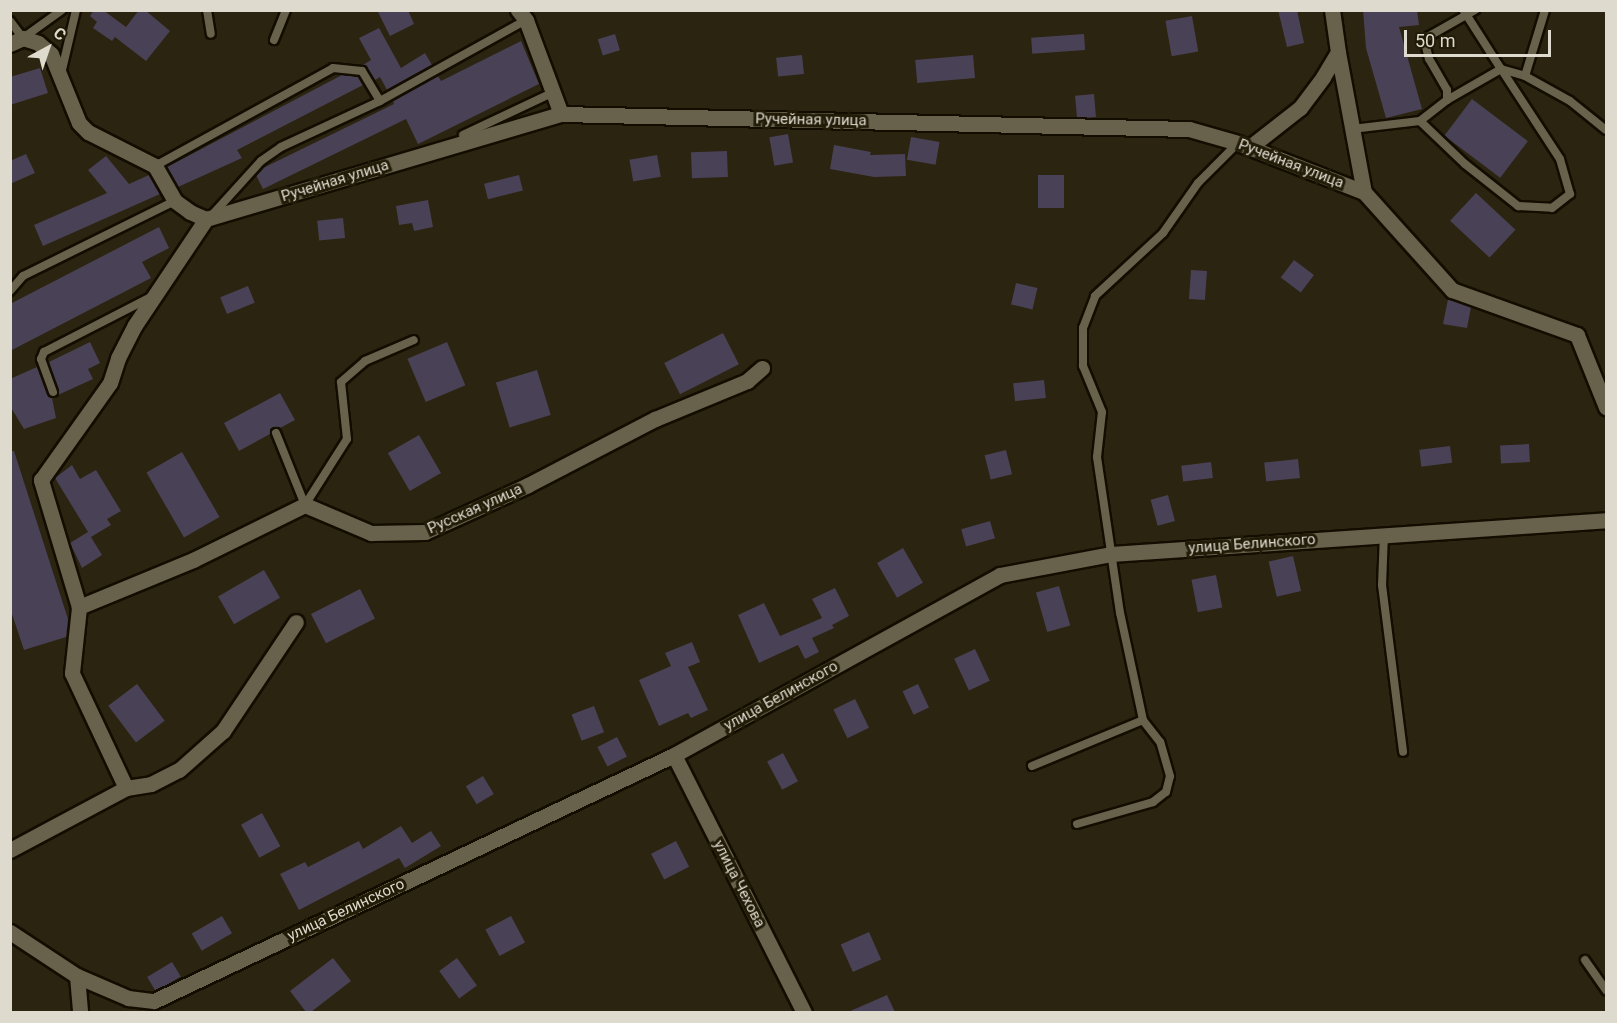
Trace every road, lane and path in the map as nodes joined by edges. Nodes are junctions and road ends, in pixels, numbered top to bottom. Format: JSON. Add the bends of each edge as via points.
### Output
{"nodes":[{"id":1,"x":62,"y":10,"type":"edge"},
{"id":2,"x":76,"y":10,"type":"edge"},
{"id":3,"x":207,"y":10,"type":"edge"},
{"id":4,"x":286,"y":10,"type":"edge"},
{"id":5,"x":1332,"y":10,"type":"edge"},
{"id":6,"x":1545,"y":10,"type":"edge"},
{"id":7,"x":1468,"y":12,"type":"edge"},
{"id":8,"x":522,"y":15,"type":"edge"},
{"id":9,"x":10,"y":21,"type":"edge"},
{"id":10,"x":211,"y":34,"type":"dead end"},
{"id":11,"x":274,"y":39,"type":"dead end"},
{"id":12,"x":17,"y":41,"type":"edge"},
{"id":13,"x":1338,"y":52,"type":"junction"},
{"id":14,"x":1500,"y":69,"type":"junction"},
{"id":15,"x":1525,"y":76,"type":"junction"},
{"id":16,"x":61,"y":78,"type":"junction"},
{"id":17,"x":554,"y":92,"type":"junction"},
{"id":18,"x":1447,"y":100,"type":"junction"},
{"id":19,"x":380,"y":101,"type":"junction"},
{"id":20,"x":561,"y":114,"type":"junction"},
{"id":21,"x":1420,"y":122,"type":"junction"},
{"id":22,"x":1352,"y":129,"type":"junction"},
{"id":23,"x":1606,"y":130,"type":"edge"},
{"id":24,"x":463,"y":135,"type":"dead end"},
{"id":25,"x":1244,"y":145,"type":"junction"},
{"id":26,"x":155,"y":166,"type":"junction"},
{"id":27,"x":1364,"y":192,"type":"junction"},
{"id":28,"x":176,"y":201,"type":"junction"},
{"id":29,"x":206,"y":219,"type":"junction"},
{"id":30,"x":10,"y":291,"type":"edge"},
{"id":31,"x":152,"y":297,"type":"junction"},
{"id":32,"x":414,"y":340,"type":"dead end"},
{"id":33,"x":762,"y":368,"type":"dead end"},
{"id":34,"x":53,"y":392,"type":"dead end"},
{"id":35,"x":1606,"y":407,"type":"edge"},
{"id":36,"x":276,"y":434,"type":"dead end"},
{"id":37,"x":305,"y":505,"type":"junction"},
{"id":38,"x":1606,"y":520,"type":"edge"},
{"id":39,"x":1384,"y":534,"type":"junction"},
{"id":40,"x":1111,"y":554,"type":"junction"},
{"id":41,"x":80,"y":607,"type":"junction"},
{"id":42,"x":296,"y":622,"type":"dead end"},
{"id":43,"x":1143,"y":720,"type":"junction"},
{"id":44,"x":1403,"y":752,"type":"dead end"},
{"id":45,"x":674,"y":755,"type":"junction"},
{"id":46,"x":1032,"y":766,"type":"dead end"},
{"id":47,"x":126,"y":788,"type":"junction"},
{"id":48,"x":1077,"y":824,"type":"dead end"},
{"id":49,"x":10,"y":849,"type":"edge"},
{"id":50,"x":10,"y":932,"type":"edge"},
{"id":51,"x":1585,"y":960,"type":"dead end"},
{"id":52,"x":77,"y":976,"type":"junction"},
{"id":53,"x":1606,"y":990,"type":"edge"},
{"id":54,"x":81,"y":1012,"type":"edge"},
{"id":55,"x":804,"y":1012,"type":"edge"}],
"edges":[{"from":1,"to":12,"type":"lane"},
{"from":2,"to":16,"type":"lane"},
{"from":3,"to":10,"type":"lane"},
{"from":4,"to":11,"type":"lane"},
{"from":5,"to":13,"type":"street"},
{"from":6,"to":15,"type":"lane"},
{"from":7,"to":14,"type":"lane"},
{"from":7,"to":18,"type":"lane","via":[[1424,39],[1429,59],[1447,90]]},
{"from":8,"to":17,"type":"street"},
{"from":8,"to":19,"type":"lane"},
{"from":9,"to":12,"type":"lane"},
{"from":12,"to":16,"type":"street","via":[[38,43],[51,54]]},
{"from":13,"to":22,"type":"street"},
{"from":13,"to":25,"type":"street","via":[[1300,108]]},
{"from":14,"to":15,"type":"lane"},
{"from":14,"to":18,"type":"lane"},
{"from":14,"to":21,"type":"lane","via":[[1560,159],[1569,194],[1552,208],[1518,206]]},
{"from":15,"to":23,"type":"lane","via":[[1570,101]]},
{"from":16,"to":26,"type":"street","via":[[72,112],[88,132]]},
{"from":17,"to":20,"type":"street"},
{"from":17,"to":24,"type":"lane"},
{"from":18,"to":21,"type":"lane"},
{"from":19,"to":26,"type":"lane","via":[[362,71],[333,68]]},
{"from":19,"to":29,"type":"lane","via":[[280,147],[261,161]]},
{"from":20,"to":25,"type":"street","name":"Ручейная улица","via":[[1189,129]]},
{"from":20,"to":29,"type":"street","name":"Ручейная улица"},
{"from":21,"to":22,"type":"lane"},
{"from":22,"to":27,"type":"street"},
{"from":25,"to":27,"type":"street","name":"Ручейная улица"},
{"from":25,"to":40,"type":"lane","via":[[1198,183],[1163,233],[1095,296],[1083,328],[1083,366],[1102,412],[1097,457]]},
{"from":26,"to":28,"type":"street"},
{"from":27,"to":35,"type":"street","name":"Ручейная улица","via":[[1452,290],[1577,334]]},
{"from":28,"to":29,"type":"street"},
{"from":28,"to":30,"type":"lane","via":[[23,276]]},
{"from":29,"to":31,"type":"street"},
{"from":31,"to":34,"type":"lane","via":[[44,352],[41,359]]},
{"from":31,"to":41,"type":"street","via":[[117,358],[110,383],[41,480]]},
{"from":32,"to":37,"type":"lane","via":[[365,361],[341,382],[347,439]]},
{"from":33,"to":37,"type":"street","name":"Русская улица","via":[[747,381],[655,419],[528,485],[425,532],[371,533]]},
{"from":36,"to":37,"type":"lane"},
{"from":37,"to":41,"type":"street","via":[[193,560]]},
{"from":38,"to":39,"type":"street","name":"улица Белинского"},
{"from":39,"to":40,"type":"street","name":"улица Белинского"},
{"from":39,"to":44,"type":"lane","via":[[1382,585]]},
{"from":40,"to":43,"type":"lane"},
{"from":40,"to":45,"type":"street","name":"улица Белинского","via":[[1000,575]]},
{"from":41,"to":47,"type":"street","via":[[72,673]]},
{"from":42,"to":47,"type":"street","via":[[223,731],[179,770],[151,784]]},
{"from":43,"to":46,"type":"lane"},
{"from":43,"to":48,"type":"lane","via":[[1160,742],[1170,776],[1166,792],[1153,802]]},
{"from":45,"to":52,"type":"street","name":"улица Белинского","via":[[154,1001],[128,998]]},
{"from":45,"to":55,"type":"street","name":"улица Чехова"},
{"from":47,"to":49,"type":"street"},
{"from":50,"to":52,"type":"street","name":"улица Белинского"},
{"from":51,"to":53,"type":"lane"},
{"from":52,"to":54,"type":"street"}]}
